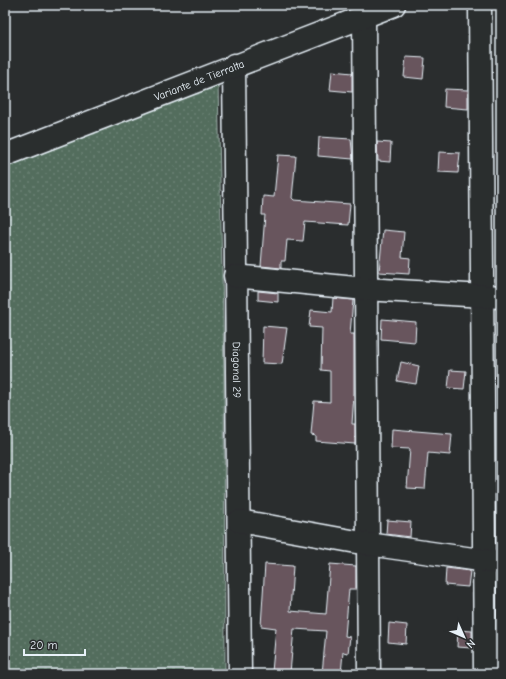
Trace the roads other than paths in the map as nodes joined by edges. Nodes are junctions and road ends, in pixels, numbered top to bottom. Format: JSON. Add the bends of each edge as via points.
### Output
{"nodes":[{"id":1,"x":394,"y":5,"type":"edge"},
{"id":2,"x":480,"y":5,"type":"edge"},
{"id":3,"x":364,"y":16,"type":"junction"},
{"id":4,"x":234,"y":65,"type":"junction"},
{"id":5,"x":5,"y":154,"type":"edge"},
{"id":6,"x":235,"y":276,"type":"junction"},
{"id":7,"x":365,"y":289,"type":"junction"},
{"id":8,"x":491,"y":296,"type":"edge"},
{"id":9,"x":238,"y":521,"type":"junction"},
{"id":10,"x":368,"y":544,"type":"junction"},
{"id":11,"x":493,"y":562,"type":"edge"},
{"id":12,"x":240,"y":674,"type":"edge"},
{"id":13,"x":369,"y":674,"type":"edge"},
{"id":14,"x":485,"y":674,"type":"edge"}],
"edges":[{"from":1,"to":3,"type":"street","name":"Variante de Tierralta"},
{"from":2,"to":8,"type":"street"},
{"from":3,"to":4,"type":"street","name":"Variante de Tierralta"},
{"from":3,"to":7,"type":"street"},
{"from":4,"to":5,"type":"street","name":"Variante de Tierralta"},
{"from":4,"to":6,"type":"street","name":"Diagonal 29"},
{"from":6,"to":7,"type":"street"},
{"from":6,"to":9,"type":"street","name":"Diagonal 29"},
{"from":7,"to":8,"type":"street"},
{"from":7,"to":10,"type":"street"},
{"from":8,"to":11,"type":"street"},
{"from":9,"to":10,"type":"street"},
{"from":9,"to":12,"type":"street","name":"Diagonal 29"},
{"from":10,"to":11,"type":"street"},
{"from":10,"to":13,"type":"street"},
{"from":11,"to":14,"type":"street"}]}
